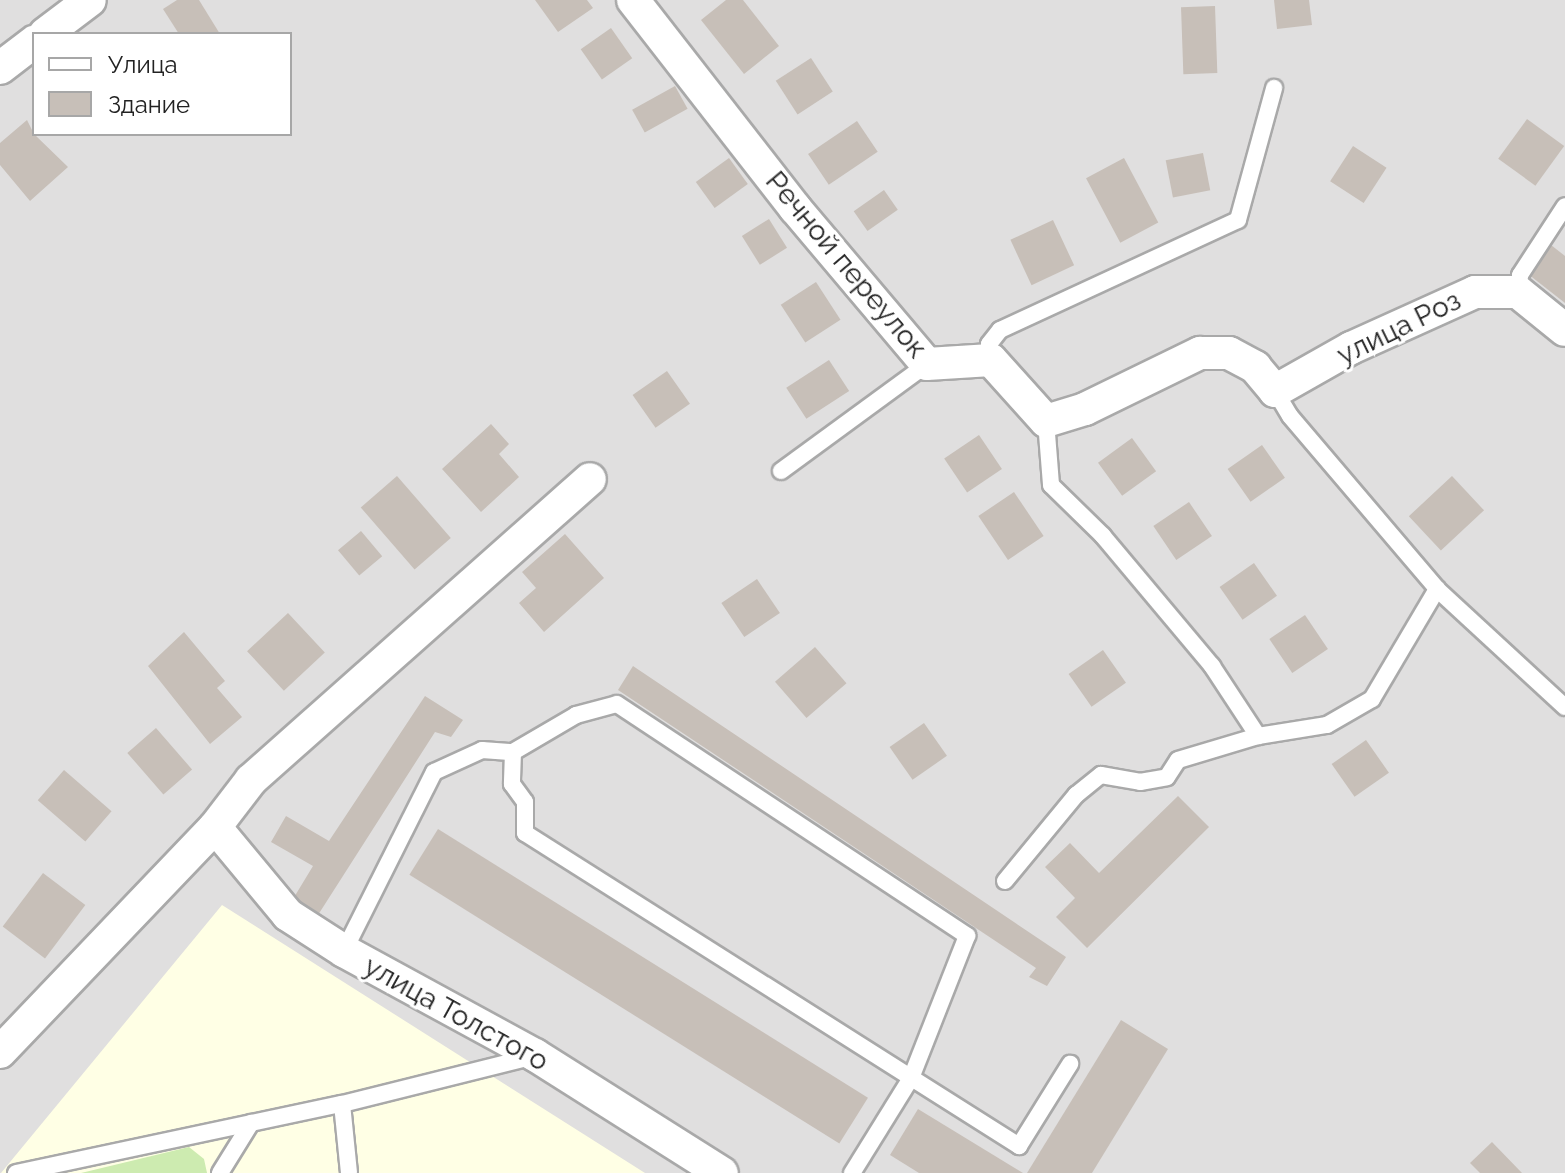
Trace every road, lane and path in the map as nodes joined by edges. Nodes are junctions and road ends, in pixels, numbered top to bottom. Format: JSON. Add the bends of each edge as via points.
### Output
{"nodes":[{"id":1,"x":90,"y":0,"type":"edge"},
{"id":2,"x":633,"y":0,"type":"edge"},
{"id":3,"x":48,"y":32,"type":"edge"},
{"id":4,"x":32,"y":44,"type":"edge"},
{"id":5,"x":0,"y":68,"type":"edge"},
{"id":6,"x":1274,"y":88,"type":"dead end"},
{"id":7,"x":1565,"y":206,"type":"edge"},
{"id":8,"x":1518,"y":292,"type":"junction"},
{"id":9,"x":1565,"y":330,"type":"edge"},
{"id":10,"x":991,"y":360,"type":"junction"},
{"id":11,"x":927,"y":364,"type":"junction"},
{"id":12,"x":1275,"y":391,"type":"junction"},
{"id":13,"x":1046,"y":421,"type":"junction"},
{"id":14,"x":781,"y":471,"type":"dead end"},
{"id":15,"x":590,"y":479,"type":"dead end"},
{"id":16,"x":1437,"y":589,"type":"junction"},
{"id":17,"x":1565,"y":707,"type":"edge"},
{"id":18,"x":1258,"y":736,"type":"junction"},
{"id":19,"x":513,"y":752,"type":"junction"},
{"id":20,"x":215,"y":827,"type":"junction"},
{"id":21,"x":1005,"y":881,"type":"dead end"},
{"id":22,"x":344,"y":951,"type":"junction"},
{"id":23,"x":0,"y":1052,"type":"edge"},
{"id":24,"x":535,"y":1055,"type":"junction"},
{"id":25,"x":1070,"y":1064,"type":"dead end"},
{"id":26,"x":911,"y":1078,"type":"junction"},
{"id":27,"x":342,"y":1104,"type":"junction"},
{"id":28,"x":251,"y":1123,"type":"junction"},
{"id":29,"x":16,"y":1173,"type":"edge"},
{"id":30,"x":220,"y":1173,"type":"edge"},
{"id":31,"x":349,"y":1173,"type":"edge"},
{"id":32,"x":722,"y":1173,"type":"edge"},
{"id":33,"x":852,"y":1173,"type":"edge"}],
"edges":[{"from":1,"to":3,"type":"street"},
{"from":2,"to":11,"type":"street","name":"Речной переулок","via":[[795,208]]},
{"from":4,"to":5,"type":"street"},
{"from":6,"to":10,"type":"lane","via":[[1238,220],[1000,330],[989,344]]},
{"from":7,"to":8,"type":"lane","via":[[1520,275]]},
{"from":8,"to":9,"type":"street"},
{"from":8,"to":12,"type":"street","name":"улица Роз","via":[[1475,292],[1351,348]]},
{"from":10,"to":11,"type":"street","name":"Речной переулок"},
{"from":10,"to":13,"type":"street"},
{"from":11,"to":14,"type":"lane"},
{"from":12,"to":13,"type":"street","via":[[1255,367],[1229,353],[1200,353],[1108,399]]},
{"from":12,"to":16,"type":"lane","via":[[1290,416]]},
{"from":13,"to":18,"type":"lane","via":[[1051,485],[1103,536],[1203,655]]},
{"from":15,"to":20,"type":"street","via":[[251,780]]},
{"from":16,"to":17,"type":"lane"},
{"from":16,"to":18,"type":"lane","via":[[1372,699],[1327,725]]},
{"from":18,"to":21,"type":"lane","via":[[1178,760],[1167,777],[1140,782],[1101,775],[1076,795]]},
{"from":19,"to":22,"type":"lane","via":[[482,750],[434,772]]},
{"from":19,"to":26,"type":"lane","via":[[512,784],[525,802],[525,833]]},
{"from":19,"to":26,"type":"lane","via":[[576,715],[617,704],[967,936]]},
{"from":20,"to":22,"type":"street","name":"улица Толстого","via":[[288,915]]},
{"from":20,"to":23,"type":"street"},
{"from":22,"to":24,"type":"street","name":"улица Толстого"},
{"from":24,"to":27,"type":"lane"},
{"from":24,"to":32,"type":"street","name":"улица Толстого"},
{"from":25,"to":26,"type":"lane","via":[[1019,1146]]},
{"from":26,"to":33,"type":"lane"},
{"from":27,"to":28,"type":"lane"},
{"from":27,"to":31,"type":"lane"},
{"from":28,"to":29,"type":"lane"},
{"from":28,"to":30,"type":"lane"}]}
